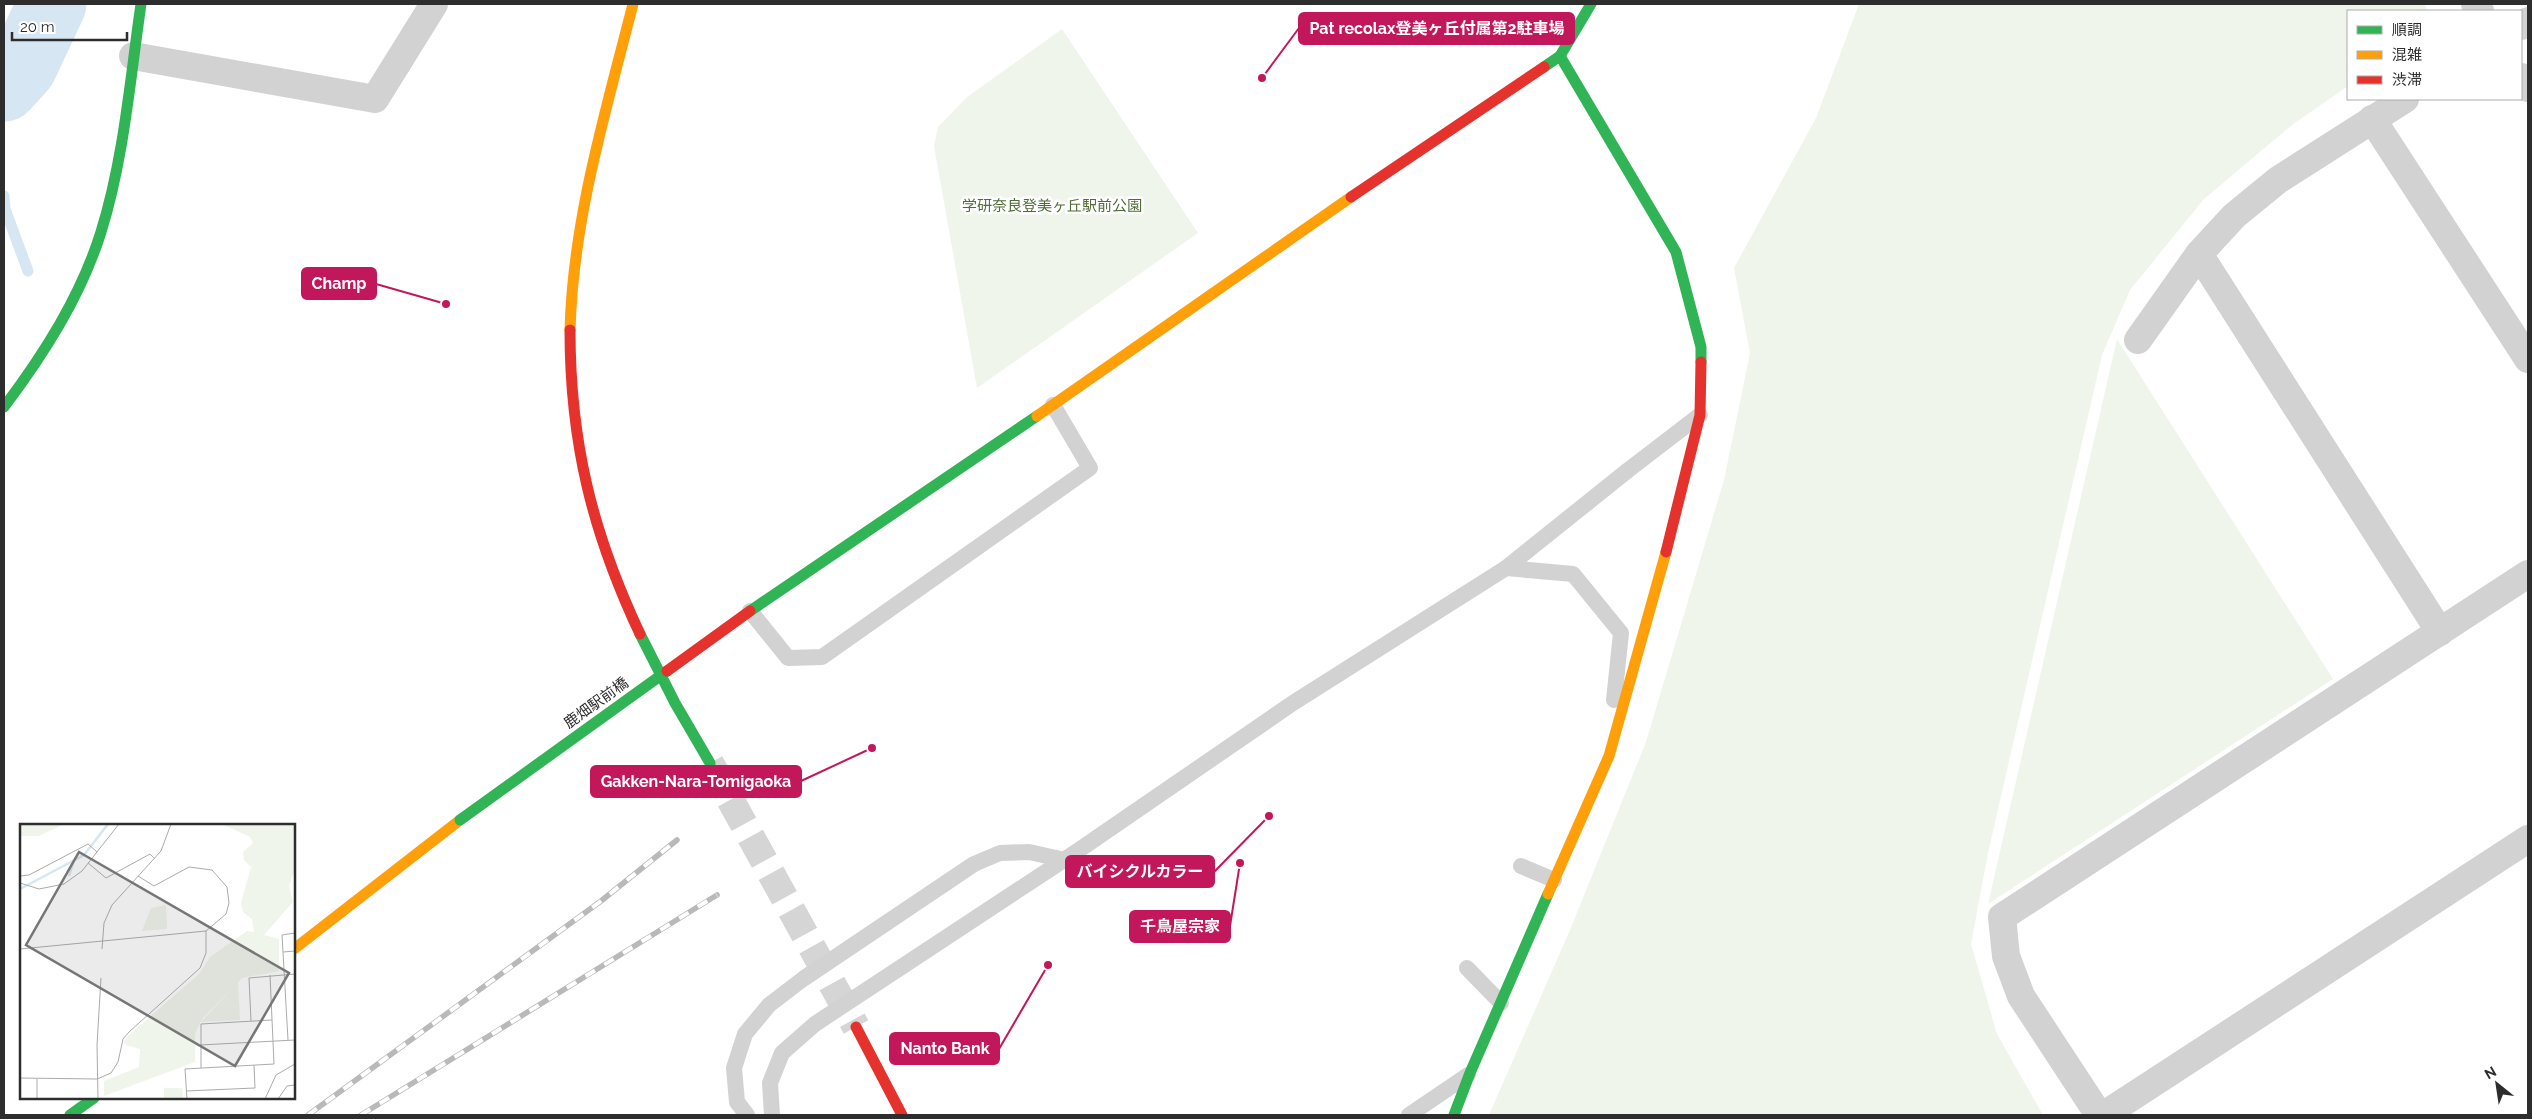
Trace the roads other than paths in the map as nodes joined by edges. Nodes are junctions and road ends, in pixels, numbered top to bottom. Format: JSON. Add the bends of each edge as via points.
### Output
{"nodes":[{"id":1,"x":141,"y":4,"type":"edge"},
{"id":2,"x":434,"y":4,"type":"edge"},
{"id":3,"x":633,"y":4,"type":"edge"},
{"id":4,"x":1591,"y":4,"type":"edge"},
{"id":5,"x":134,"y":56,"type":"junction"},
{"id":6,"x":1560,"y":56,"type":"junction"},
{"id":7,"x":2403,"y":100,"type":"edge"},
{"id":8,"x":2372,"y":120,"type":"junction"},
{"id":9,"x":2199,"y":254,"type":"junction"},
{"id":10,"x":2138,"y":340,"type":"dead end"},
{"id":11,"x":2528,"y":360,"type":"edge"},
{"id":12,"x":1053,"y":406,"type":"junction"},
{"id":13,"x":4,"y":408,"type":"edge"},
{"id":14,"x":1700,"y":415,"type":"junction"},
{"id":15,"x":1506,"y":568,"type":"junction"},
{"id":16,"x":2528,"y":574,"type":"edge"},
{"id":17,"x":750,"y":611,"type":"junction"},
{"id":18,"x":2440,"y":632,"type":"junction"},
{"id":19,"x":1609,"y":756,"type":"junction"},
{"id":20,"x":710,"y":763,"type":"tunnel mouth"},
{"id":21,"x":2528,"y":839,"type":"edge"},
{"id":22,"x":1065,"y":860,"type":"junction"},
{"id":23,"x":1521,"y":866,"type":"dead end"},
{"id":24,"x":1554,"y":880,"type":"junction"},
{"id":25,"x":295,"y":948,"type":"edge"},
{"id":26,"x":1467,"y":968,"type":"dead end"},
{"id":27,"x":1501,"y":1003,"type":"junction"},
{"id":28,"x":856,"y":1027,"type":"tunnel mouth"},
{"id":29,"x":1470,"y":1074,"type":"junction"},
{"id":30,"x":93,"y":1099,"type":"edge"},
{"id":31,"x":70,"y":1115,"type":"edge"},
{"id":32,"x":748,"y":1115,"type":"edge"},
{"id":33,"x":772,"y":1115,"type":"edge"},
{"id":34,"x":902,"y":1115,"type":"edge"},
{"id":35,"x":1409,"y":1115,"type":"edge"},
{"id":36,"x":1454,"y":1115,"type":"edge"},
{"id":37,"x":2099,"y":1115,"type":"edge"},
{"id":38,"x":2104,"y":1115,"type":"edge"}],
"edges":[{"from":1,"to":5,"type":"main road"},
{"from":2,"to":5,"type":"street","via":[[375,99]]},
{"from":3,"to":20,"type":"main road","via":[[594,155],[580,231],[571,303],[572,384],[580,452],[593,513],[626,606],[659,673]]},
{"from":4,"to":6,"type":"main road"},
{"from":5,"to":13,"type":"main road","via":[[119,154],[101,232],[75,295],[33,370]]},
{"from":6,"to":12,"type":"main road","name":"鹿畑駅前橋","via":[[1298,233]]},
{"from":6,"to":14,"type":"main road","via":[[1676,252],[1701,347]]},
{"from":7,"to":8,"type":"street"},
{"from":8,"to":9,"type":"street","via":[[2278,180],[2234,216]]},
{"from":8,"to":11,"type":"street"},
{"from":9,"to":10,"type":"street"},
{"from":9,"to":18,"type":"street"},
{"from":12,"to":17,"type":"main road","name":"鹿畑駅前橋"},
{"from":12,"to":17,"type":"lane","via":[[1090,468],[822,657],[788,658]]},
{"from":14,"to":15,"type":"lane","bridge":true},
{"from":14,"to":19,"type":"main road","via":[[1677,513]]},
{"from":15,"to":19,"type":"lane","via":[[1572,574],[1621,633]]},
{"from":15,"to":22,"type":"lane","bridge":true,"via":[[1293,703]]},
{"from":16,"to":18,"type":"street"},
{"from":17,"to":25,"type":"main road","name":"鹿畑駅前橋","bridge":true,"via":[[460,820]]},
{"from":18,"to":37,"type":"street","via":[[2002,917],[2006,956],[2022,996]]},
{"from":19,"to":24,"type":"main road"},
{"from":21,"to":38,"type":"street"},
{"from":22,"to":32,"type":"lane","bridge":true,"via":[[1029,852],[1000,853],[974,864],[769,1005],[745,1034],[734,1068],[737,1102]]},
{"from":22,"to":33,"type":"lane","bridge":true,"via":[[815,1024],[782,1053],[770,1083]]},
{"from":23,"to":24,"type":"lane"},
{"from":24,"to":27,"type":"main road"},
{"from":26,"to":27,"type":"lane"},
{"from":27,"to":29,"type":"main road"},
{"from":28,"to":34,"type":"main road"},
{"from":29,"to":35,"type":"lane"},
{"from":29,"to":36,"type":"main road"},
{"from":30,"to":31,"type":"main road"}]}
